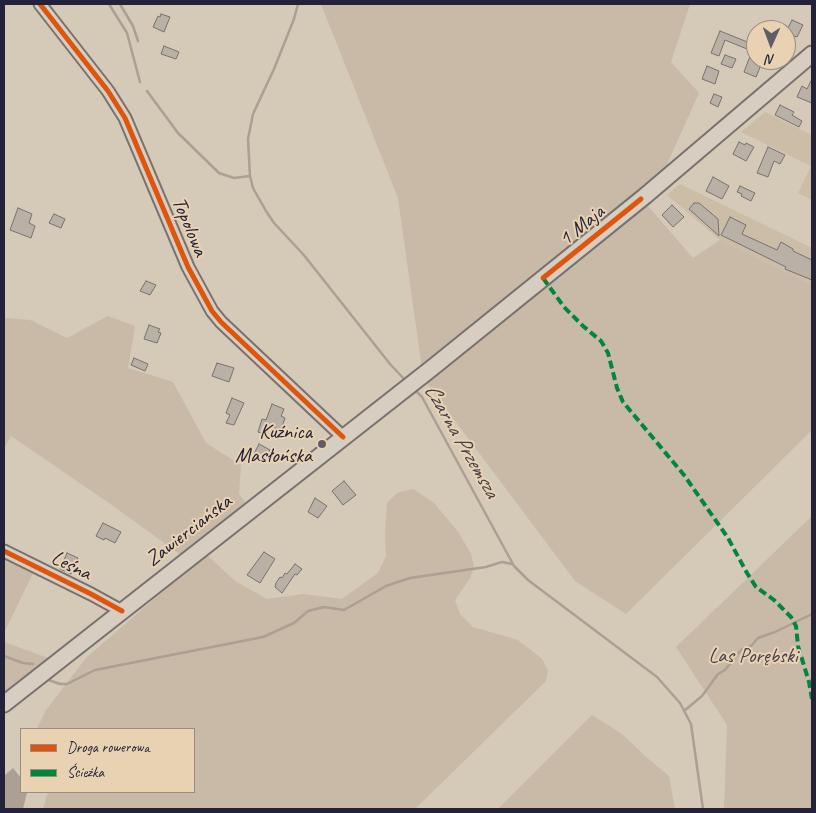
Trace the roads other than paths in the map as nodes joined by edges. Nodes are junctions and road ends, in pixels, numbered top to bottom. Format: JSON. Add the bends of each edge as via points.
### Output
{"nodes":[{"id":1,"x":40,"y":4,"type":"edge"},
{"id":2,"x":812,"y":54,"type":"edge"},
{"id":3,"x":402,"y":392,"type":"joint"},
{"id":4,"x":343,"y":437,"type":"junction"},
{"id":5,"x":4,"y":552,"type":"edge"},
{"id":6,"x":122,"y":611,"type":"junction"},
{"id":7,"x":4,"y":704,"type":"edge"}],
"edges":[{"from":1,"to":4,"type":"street","name":"Topolowa","via":[[108,91],[125,118],[188,267],[212,311]]},
{"from":2,"to":3,"type":"main road","name":"1 Maja","via":[[645,196]]},
{"from":3,"to":4,"type":"main road","name":"Zawierciańska"},
{"from":4,"to":6,"type":"main road","name":"Zawierciańska"},
{"from":5,"to":6,"type":"street","name":"Leśna"},
{"from":6,"to":7,"type":"main road","name":"Zawierciańska"}]}
